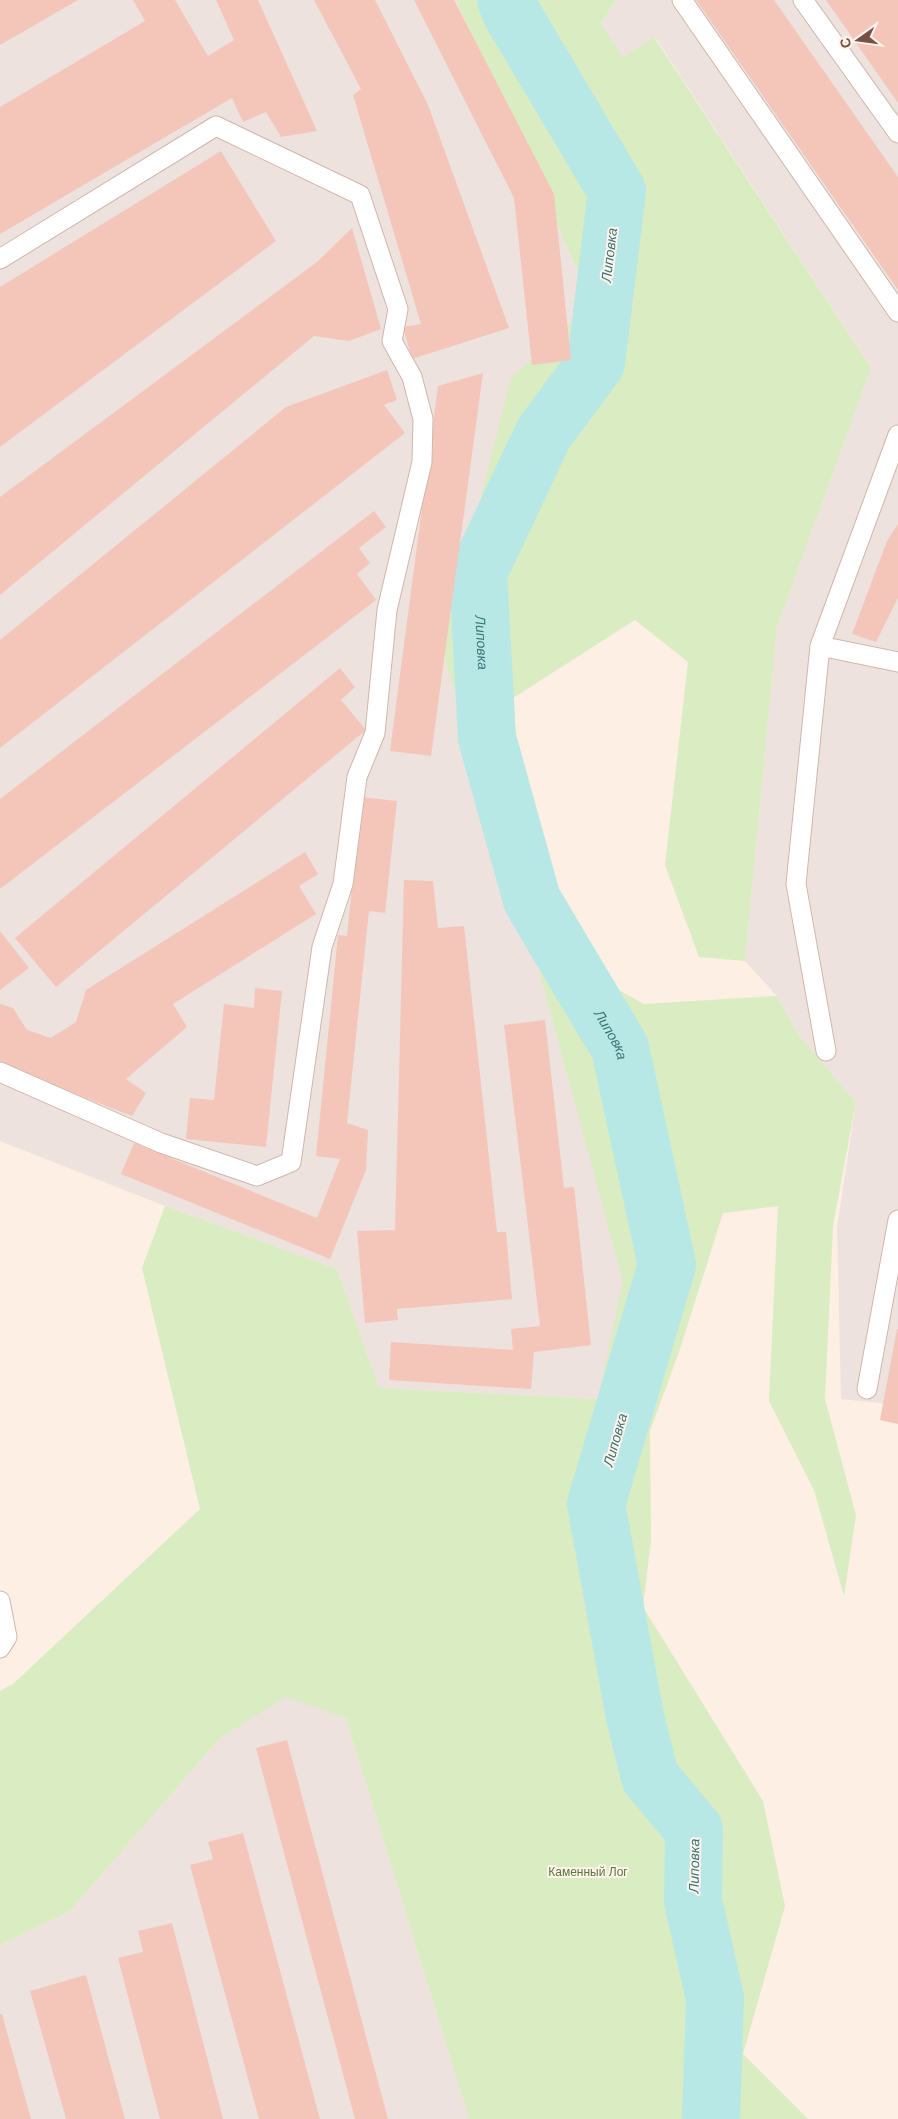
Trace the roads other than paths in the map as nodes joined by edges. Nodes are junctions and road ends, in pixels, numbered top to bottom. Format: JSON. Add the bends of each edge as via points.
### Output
{"nodes":[{"id":1,"x":682,"y":0,"type":"edge"},
{"id":2,"x":803,"y":0,"type":"edge"},
{"id":3,"x":898,"y":133,"type":"edge"},
{"id":4,"x":0,"y":259,"type":"edge"},
{"id":5,"x":898,"y":312,"type":"edge"},
{"id":6,"x":898,"y":435,"type":"edge"},
{"id":7,"x":820,"y":646,"type":"junction"},
{"id":8,"x":898,"y":662,"type":"edge"},
{"id":9,"x":826,"y":1051,"type":"dead end"},
{"id":10,"x":0,"y":1072,"type":"edge"},
{"id":11,"x":898,"y":1220,"type":"edge"},
{"id":12,"x":867,"y":1389,"type":"dead end"},
{"id":13,"x":0,"y":1601,"type":"edge"},
{"id":14,"x":0,"y":1648,"type":"edge"}],
"edges":[{"from":1,"to":5,"type":"lane"},
{"from":2,"to":3,"type":"lane"},
{"from":4,"to":10,"type":"lane","via":[[216,126],[360,195],[398,309],[392,341],[412,377],[423,419],[422,462],[387,610],[375,733],[357,777],[343,884],[322,946],[291,1162],[257,1176],[161,1143]]},
{"from":6,"to":7,"type":"lane"},
{"from":7,"to":8,"type":"lane"},
{"from":7,"to":9,"type":"lane","via":[[796,884]]},
{"from":11,"to":12,"type":"lane"},
{"from":13,"to":14,"type":"lane","via":[[7,1637]]}]}
